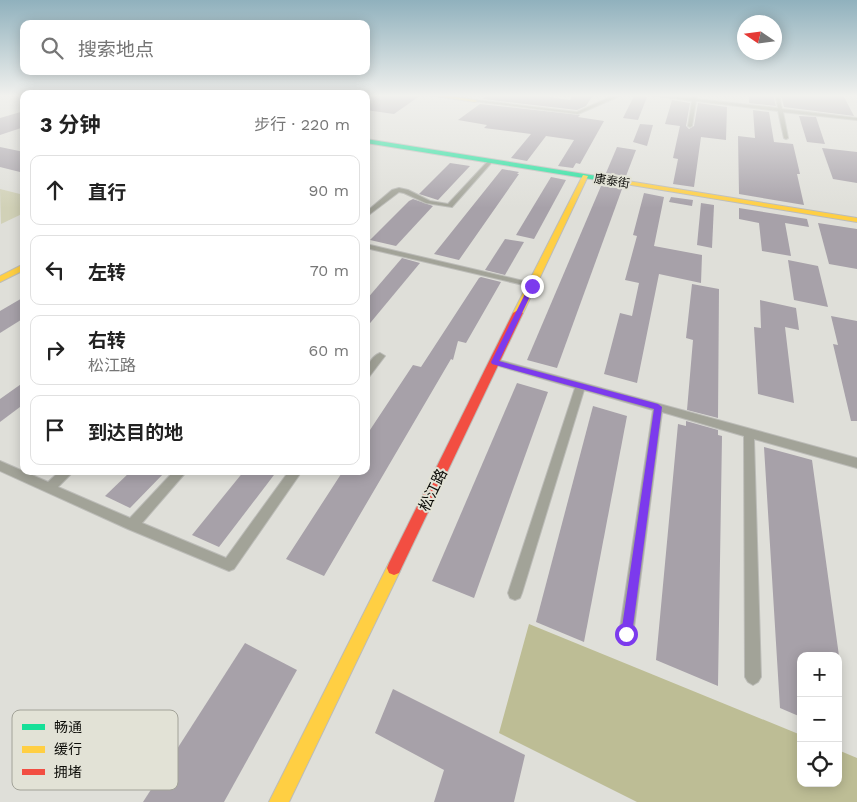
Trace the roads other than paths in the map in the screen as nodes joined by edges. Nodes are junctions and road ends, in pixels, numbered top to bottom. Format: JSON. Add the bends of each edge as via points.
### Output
{"nodes":[{"id":1,"x":785,"y":132,"type":"edge"},
{"id":2,"x":786,"y":138,"type":"dead end"},
{"id":3,"x":370,"y":142,"type":"edge"},
{"id":4,"x":490,"y":161,"type":"junction"},
{"id":5,"x":585,"y":176,"type":"junction"},
{"id":6,"x":370,"y":212,"type":"edge"},
{"id":7,"x":857,"y":220,"type":"edge"},
{"id":8,"x":370,"y":247,"type":"edge"},
{"id":9,"x":20,"y":259,"type":"edge"},
{"id":10,"x":20,"y":268,"type":"edge"},
{"id":11,"x":0,"y":270,"type":"edge"},
{"id":12,"x":0,"y":279,"type":"edge"},
{"id":13,"x":532,"y":286,"type":"junction"},
{"id":14,"x":380,"y":356,"type":"dead end"},
{"id":15,"x":495,"y":362,"type":"junction"},
{"id":16,"x":370,"y":369,"type":"edge"},
{"id":17,"x":580,"y":386,"type":"junction"},
{"id":18,"x":658,"y":407,"type":"junction"},
{"id":19,"x":748,"y":432,"type":"junction"},
{"id":20,"x":857,"y":463,"type":"edge"},
{"id":21,"x":0,"y":466,"type":"edge"},
{"id":22,"x":20,"y":475,"type":"edge"},
{"id":23,"x":20,"y":475,"type":"edge"},
{"id":24,"x":64,"y":475,"type":"edge"},
{"id":25,"x":177,"y":475,"type":"edge"},
{"id":26,"x":293,"y":475,"type":"edge"},
{"id":27,"x":49,"y":488,"type":"junction"},
{"id":28,"x":132,"y":525,"type":"junction"},
{"id":29,"x":515,"y":593,"type":"dead end"},
{"id":30,"x":626,"y":634,"type":"dead end"},
{"id":31,"x":753,"y":677,"type":"dead end"},
{"id":32,"x":279,"y":802,"type":"edge"}],
"edges":[{"from":1,"to":2,"type":"lane"},
{"from":3,"to":4,"type":"street","name":"康泰街"},
{"from":4,"to":5,"type":"street","name":"康泰街"},
{"from":4,"to":6,"type":"lane","via":[[450,206],[426,202],[410,192],[398,190]]},
{"from":5,"to":7,"type":"street","name":"康泰街"},
{"from":5,"to":13,"type":"street","name":"松江路"},
{"from":8,"to":13,"type":"lane"},
{"from":9,"to":11,"type":"street"},
{"from":10,"to":12,"type":"street"},
{"from":13,"to":15,"type":"street","name":"松江路"},
{"from":14,"to":16,"type":"lane"},
{"from":15,"to":17,"type":"lane"},
{"from":15,"to":32,"type":"street","name":"松江路"},
{"from":17,"to":18,"type":"lane"},
{"from":17,"to":29,"type":"lane"},
{"from":18,"to":19,"type":"lane"},
{"from":18,"to":30,"type":"lane"},
{"from":19,"to":20,"type":"lane"},
{"from":19,"to":31,"type":"lane"},
{"from":21,"to":22,"type":"lane"},
{"from":23,"to":27,"type":"lane"},
{"from":24,"to":27,"type":"lane"},
{"from":25,"to":28,"type":"lane"},
{"from":26,"to":28,"type":"lane","via":[[229,565]]},
{"from":27,"to":28,"type":"lane"}]}
